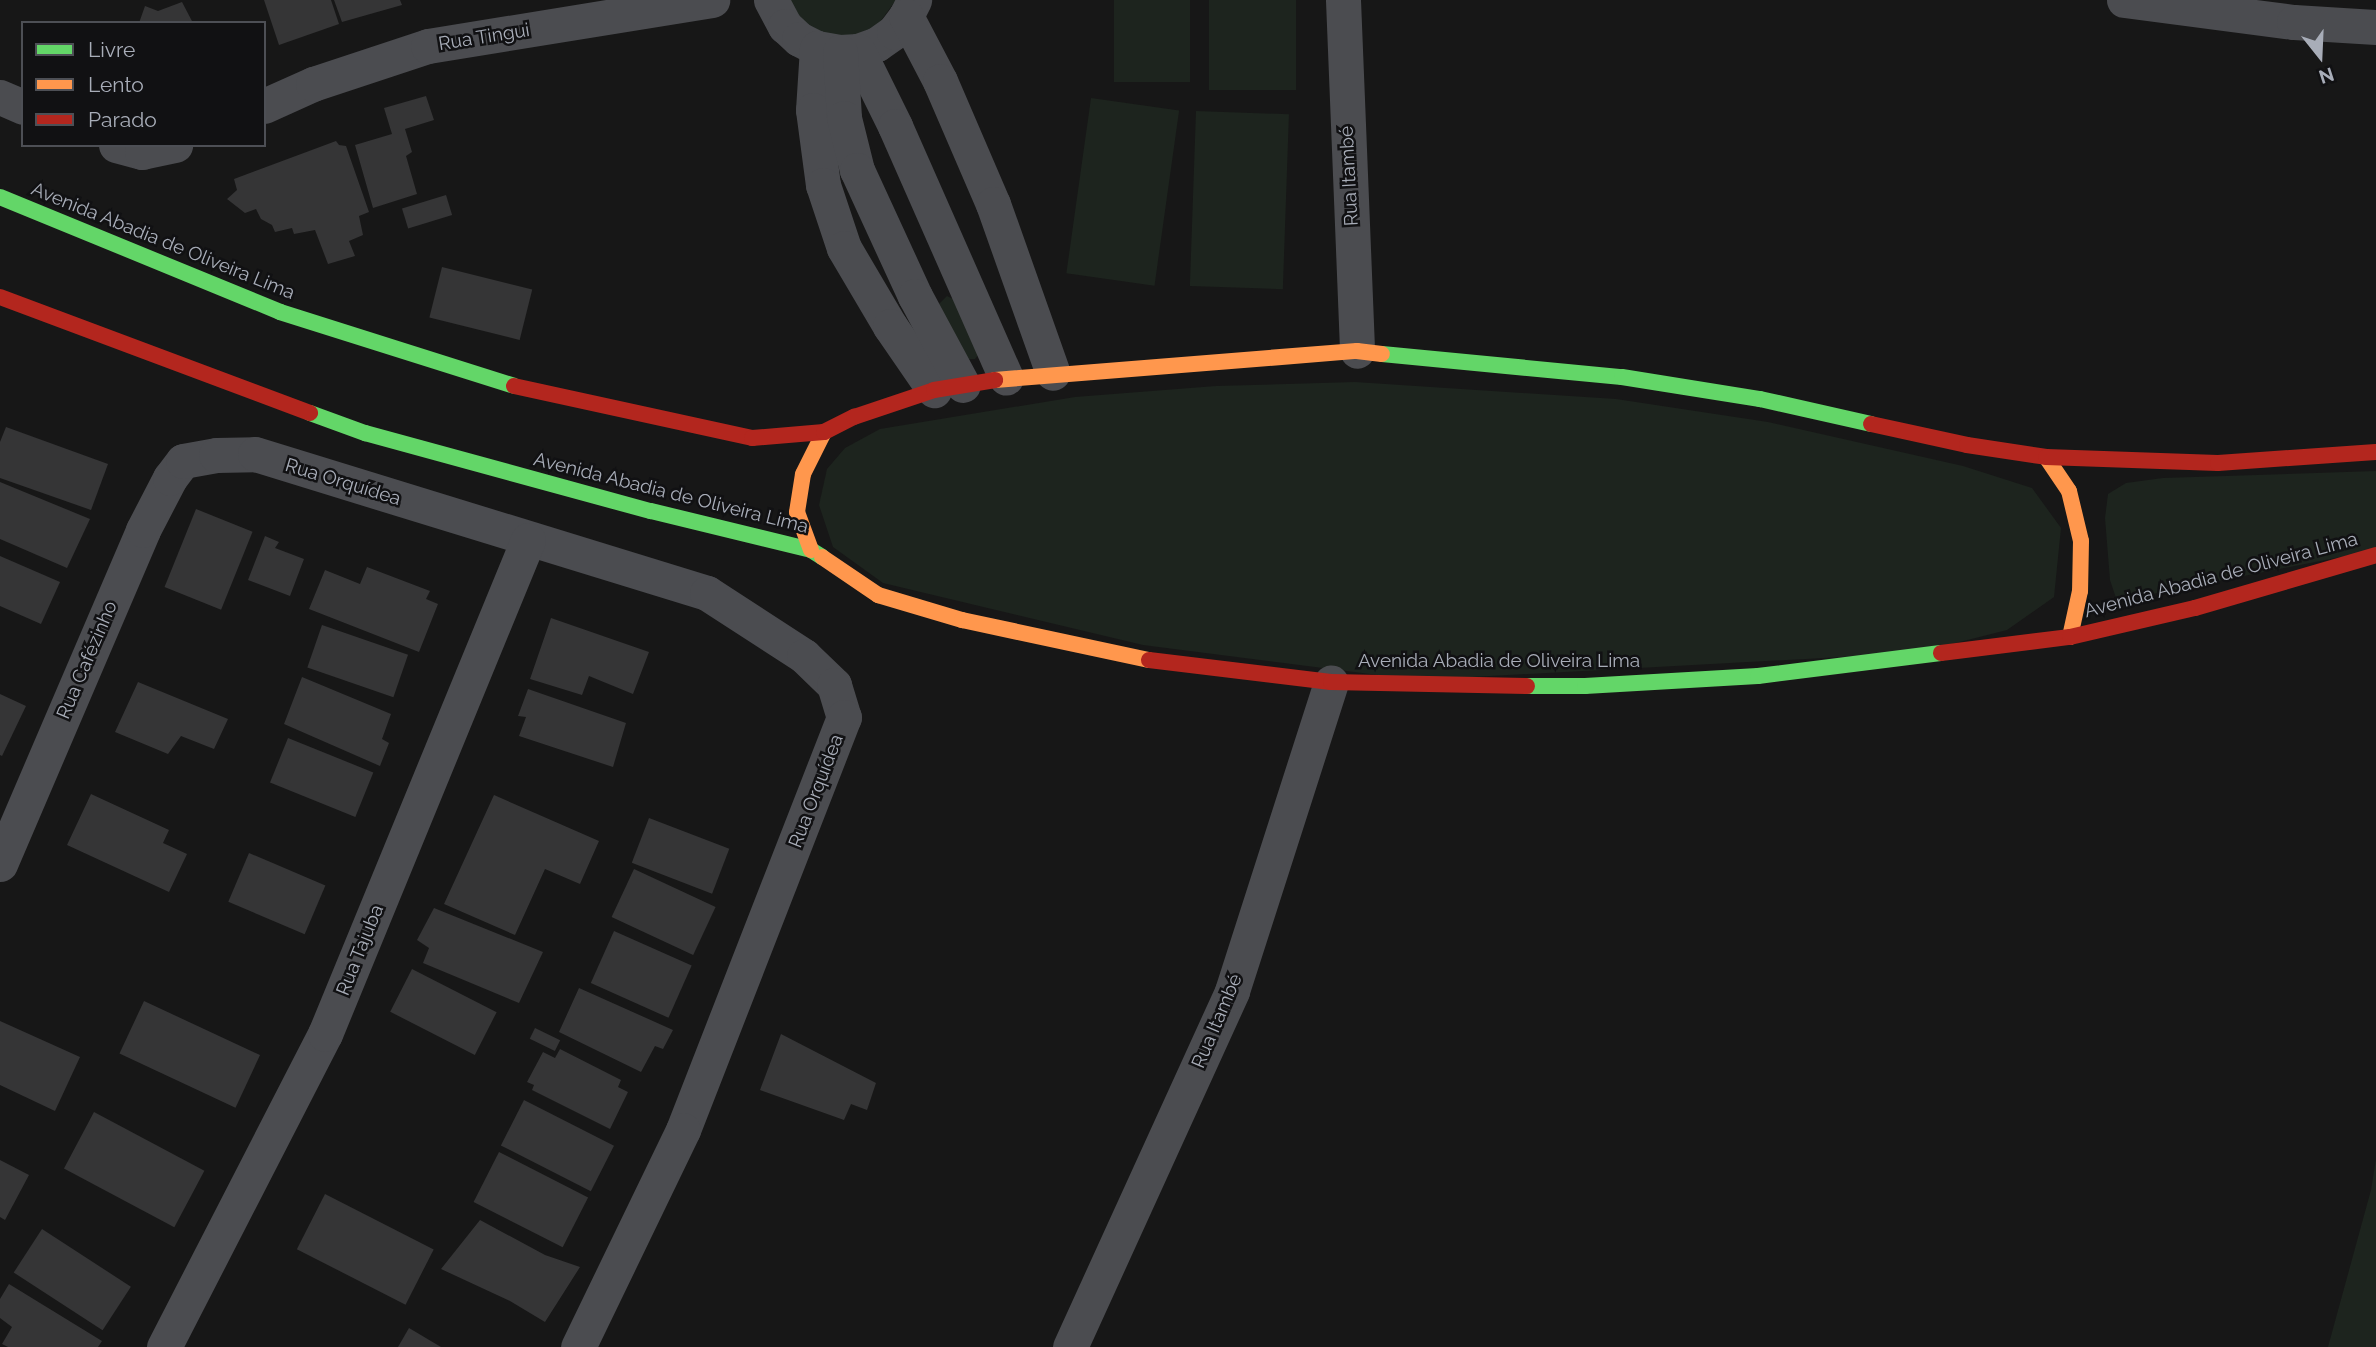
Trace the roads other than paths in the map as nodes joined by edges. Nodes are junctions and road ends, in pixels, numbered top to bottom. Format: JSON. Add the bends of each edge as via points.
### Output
{"nodes":[{"id":1,"x":712,"y":0,"type":"edge"},
{"id":2,"x":771,"y":0,"type":"edge"},
{"id":3,"x":1343,"y":0,"type":"edge"},
{"id":4,"x":2124,"y":0,"type":"edge"},
{"id":5,"x":910,"y":8,"type":"edge"},
{"id":6,"x":2376,"y":27,"type":"edge"},
{"id":7,"x":838,"y":50,"type":"junction"},
{"id":8,"x":0,"y":97,"type":"edge"},
{"id":9,"x":266,"y":105,"type":"edge"},
{"id":10,"x":21,"y":106,"type":"edge"},
{"id":11,"x":857,"y":170,"type":"junction"},
{"id":12,"x":823,"y":185,"type":"junction"},
{"id":13,"x":0,"y":197,"type":"edge"},
{"id":14,"x":1010,"y":251,"type":"junction"},
{"id":15,"x":961,"y":276,"type":"junction"},
{"id":16,"x":915,"y":296,"type":"junction"},
{"id":17,"x":0,"y":297,"type":"edge"},
{"id":18,"x":1357,"y":351,"type":"junction"},
{"id":19,"x":1053,"y":373,"type":"junction"},
{"id":20,"x":1006,"y":378,"type":"junction"},
{"id":21,"x":949,"y":388,"type":"junction"},
{"id":22,"x":824,"y":432,"type":"junction"},
{"id":23,"x":2376,"y":452,"type":"edge"},
{"id":24,"x":2046,"y":457,"type":"junction"},
{"id":25,"x":183,"y":461,"type":"joint"},
{"id":26,"x":528,"y":540,"type":"junction"},
{"id":27,"x":811,"y":550,"type":"junction"},
{"id":28,"x":2376,"y":555,"type":"edge"},
{"id":29,"x":2070,"y":637,"type":"junction"},
{"id":30,"x":1331,"y":682,"type":"junction"},
{"id":31,"x":0,"y":864,"type":"edge"},
{"id":32,"x":164,"y":1347,"type":"edge"},
{"id":33,"x":578,"y":1347,"type":"edge"},
{"id":34,"x":1070,"y":1347,"type":"edge"}],
"edges":[{"from":1,"to":9,"type":"street","name":"Rua Tingui","via":[[428,46],[313,84]]},
{"from":2,"to":7,"type":"street","via":[[785,26],[799,39]]},
{"from":3,"to":18,"type":"street","name":"Rua Itambé"},
{"from":4,"to":6,"type":"street","via":[[2294,22]]},
{"from":5,"to":7,"type":"street","via":[[885,38]]},
{"from":5,"to":14,"type":"street"},
{"from":7,"to":11,"type":"street","via":[[844,118]]},
{"from":7,"to":12,"type":"street","via":[[813,110]]},
{"from":7,"to":15,"type":"street"},
{"from":8,"to":10,"type":"street"},
{"from":11,"to":12,"type":"street"},
{"from":11,"to":16,"type":"street"},
{"from":12,"to":21,"type":"street","via":[[844,248],[890,326]]},
{"from":13,"to":22,"type":"street","name":"Avenida Abadia de Oliveira Lima","via":[[280,312],[519,387],[752,438]]},
{"from":14,"to":15,"type":"street"},
{"from":14,"to":19,"type":"street"},
{"from":15,"to":16,"type":"street"},
{"from":15,"to":20,"type":"street"},
{"from":16,"to":21,"type":"street"},
{"from":17,"to":27,"type":"street","name":"Avenida Abadia de Oliveira Lima","via":[[365,433]]},
{"from":18,"to":19,"type":"street","name":"Avenida Abadia de Oliveira Lima"},
{"from":18,"to":24,"type":"street","name":"Avenida Abadia de Oliveira Lima","via":[[1622,377],[1760,399],[1967,445]]},
{"from":19,"to":20,"type":"street","name":"Avenida Abadia de Oliveira Lima"},
{"from":20,"to":21,"type":"street","name":"Avenida Abadia de Oliveira Lima"},
{"from":21,"to":22,"type":"street","name":"Avenida Abadia de Oliveira Lima","via":[[853,417]]},
{"from":22,"to":27,"type":"street","via":[[803,474],[797,512]]},
{"from":23,"to":24,"type":"street","name":"Avenida Abadia de Oliveira Lima","via":[[2218,463]]},
{"from":24,"to":29,"type":"street","via":[[2069,491],[2081,541],[2080,591]]},
{"from":25,"to":26,"type":"street","name":"Rua Orquídea","via":[[255,454]]},
{"from":25,"to":31,"type":"street","name":"Rua Cafézinho","via":[[143,530]]},
{"from":26,"to":32,"type":"street","name":"Rua Tajuba","via":[[325,1034]]},
{"from":26,"to":33,"type":"street","name":"Rua Orquídea","via":[[707,593],[804,656],[834,685],[844,717],[683,1130]]},
{"from":27,"to":30,"type":"street","name":"Avenida Abadia de Oliveira Lima","via":[[878,595],[962,621],[1134,657]]},
{"from":28,"to":29,"type":"street","name":"Avenida Abadia de Oliveira Lima","via":[[2194,608]]},
{"from":29,"to":30,"type":"street","name":"Avenida Abadia de Oliveira Lima","via":[[1758,676],[1598,685]]},
{"from":30,"to":34,"type":"street","name":"Rua Itambé","via":[[1232,991]]}]}
